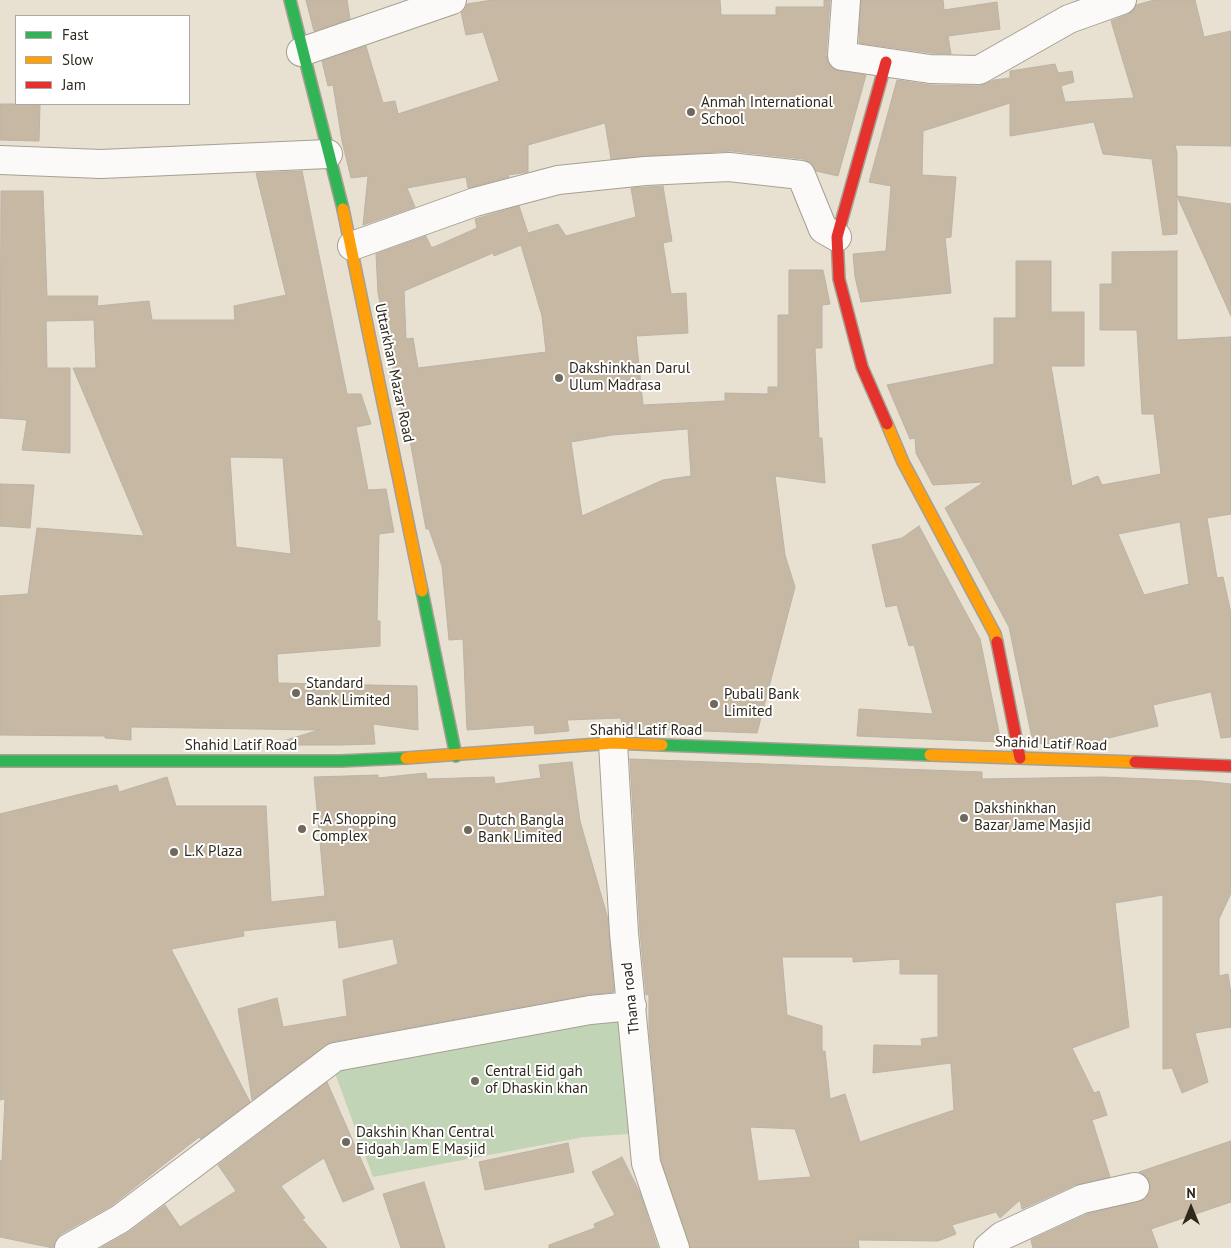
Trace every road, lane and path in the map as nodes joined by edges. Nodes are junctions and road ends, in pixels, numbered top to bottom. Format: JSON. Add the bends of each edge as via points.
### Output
{"nodes":[{"id":1,"x":290,"y":0,"type":"edge"},
{"id":2,"x":452,"y":0,"type":"edge"},
{"id":3,"x":846,"y":0,"type":"edge"},
{"id":4,"x":1122,"y":0,"type":"edge"},
{"id":5,"x":302,"y":52,"type":"junction"},
{"id":6,"x":886,"y":62,"type":"junction"},
{"id":7,"x":328,"y":154,"type":"junction"},
{"id":8,"x":0,"y":160,"type":"edge"},
{"id":9,"x":837,"y":238,"type":"junction"},
{"id":10,"x":352,"y":246,"type":"junction"},
{"id":11,"x":612,"y":743,"type":"junction"},
{"id":12,"x":456,"y":756,"type":"junction"},
{"id":13,"x":1020,"y":758,"type":"junction"},
{"id":14,"x":0,"y":761,"type":"edge"},
{"id":15,"x":1231,"y":766,"type":"edge"},
{"id":16,"x":632,"y":1006,"type":"junction"},
{"id":17,"x":1135,"y":1187,"type":"dead end"},
{"id":18,"x":69,"y":1248,"type":"edge"},
{"id":19,"x":675,"y":1248,"type":"edge"},
{"id":20,"x":988,"y":1248,"type":"edge"}],
"edges":[{"from":1,"to":5,"type":"street","name":"Uttarkhan Mazar Road"},
{"from":2,"to":5,"type":"street"},
{"from":3,"to":6,"type":"street","via":[[842,56]]},
{"from":4,"to":6,"type":"street","via":[[1069,19],[979,70],[930,69]]},
{"from":5,"to":7,"type":"street","name":"Uttarkhan Mazar Road"},
{"from":6,"to":9,"type":"street"},
{"from":7,"to":8,"type":"street","via":[[101,164]]},
{"from":7,"to":10,"type":"street","name":"Uttarkhan Mazar Road"},
{"from":9,"to":10,"type":"street","via":[[823,229],[801,175],[729,167],[558,180],[475,202]]},
{"from":9,"to":13,"type":"street","via":[[839,279],[862,367],[903,462],[995,634]]},
{"from":10,"to":12,"type":"street","name":"Uttarkhan Mazar Road"},
{"from":11,"to":12,"type":"street","name":"Shahid Latif Road"},
{"from":11,"to":13,"type":"street","name":"Shahid Latif Road"},
{"from":11,"to":16,"type":"street","name":"Thana road"},
{"from":12,"to":14,"type":"street","name":"Shahid Latif Road","via":[[340,762]]},
{"from":13,"to":15,"type":"street","name":"Shahid Latif Road"},
{"from":16,"to":18,"type":"street","via":[[590,1010],[336,1057],[120,1219]]},
{"from":16,"to":19,"type":"street","name":"Thana road","via":[[646,1163]]},
{"from":17,"to":20,"type":"street","via":[[1082,1199],[1002,1236]]}]}
